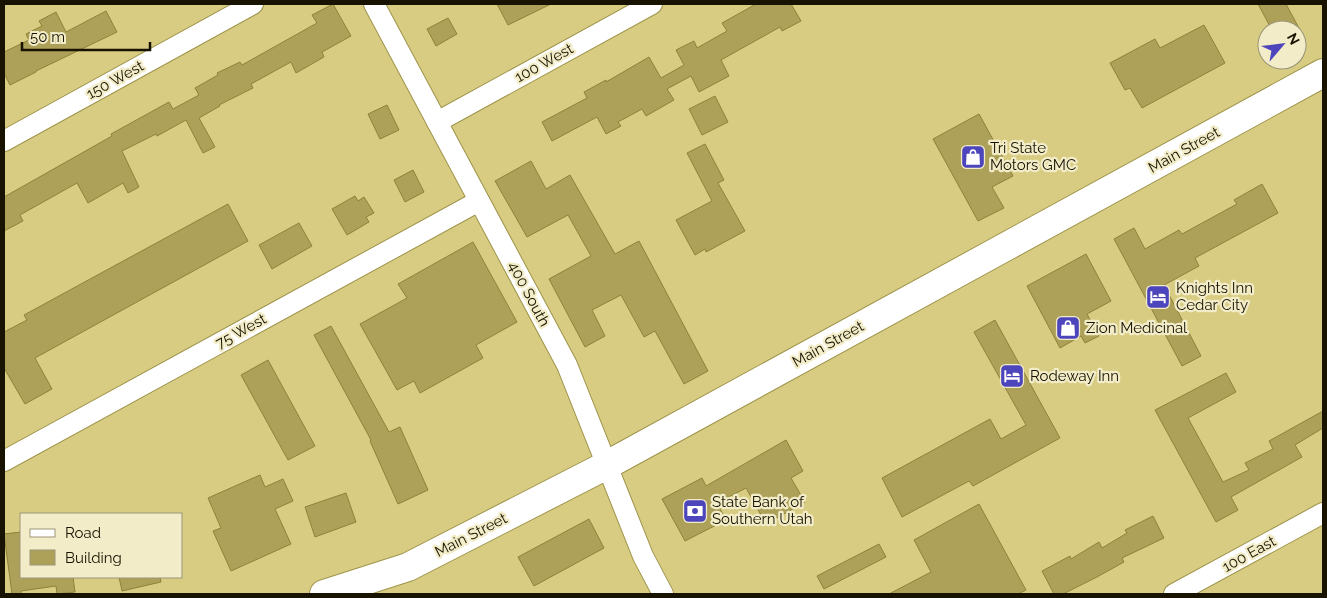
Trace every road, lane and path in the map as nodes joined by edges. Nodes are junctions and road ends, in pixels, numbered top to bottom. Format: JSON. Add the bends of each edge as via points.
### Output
{"nodes":[{"id":1,"x":253,"y":4,"type":"edge"},
{"id":2,"x":374,"y":4,"type":"edge"},
{"id":3,"x":652,"y":4,"type":"edge"},
{"id":4,"x":1323,"y":74,"type":"edge"},
{"id":5,"x":437,"y":122,"type":"junction"},
{"id":6,"x":4,"y":141,"type":"edge"},
{"id":7,"x":479,"y":201,"type":"junction"},
{"id":8,"x":4,"y":461,"type":"edge"},
{"id":9,"x":607,"y":465,"type":"junction"},
{"id":10,"x":1323,"y":513,"type":"edge"},
{"id":11,"x":324,"y":594,"type":"edge"},
{"id":12,"x":663,"y":594,"type":"edge"},
{"id":13,"x":1174,"y":594,"type":"edge"}],
"edges":[{"from":1,"to":6,"type":"street","name":"150 West"},
{"from":2,"to":5,"type":"street","name":"400 South"},
{"from":3,"to":5,"type":"street","name":"100 West"},
{"from":4,"to":9,"type":"main road","name":"Main Street"},
{"from":5,"to":7,"type":"street","name":"400 South"},
{"from":7,"to":8,"type":"street","name":"75 West"},
{"from":7,"to":9,"type":"street","name":"400 South","via":[[567,365]]},
{"from":9,"to":11,"type":"main road","name":"Main Street","via":[[408,567]]},
{"from":9,"to":12,"type":"street","name":"400 South","via":[[643,556]]},
{"from":10,"to":13,"type":"street","name":"100 East"}]}
